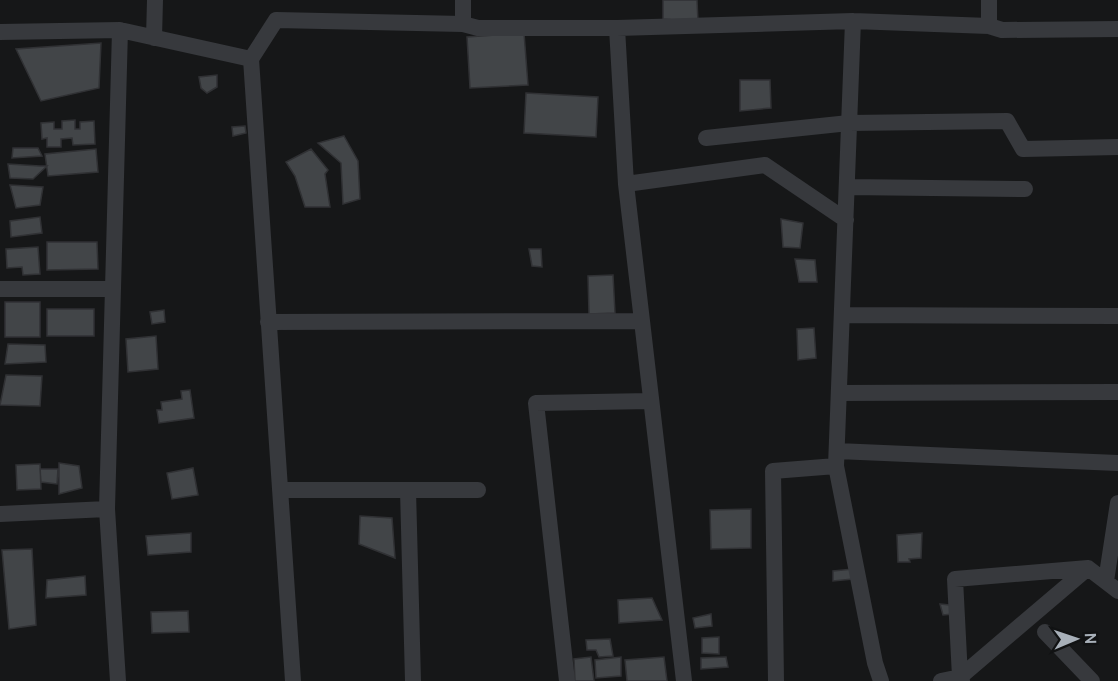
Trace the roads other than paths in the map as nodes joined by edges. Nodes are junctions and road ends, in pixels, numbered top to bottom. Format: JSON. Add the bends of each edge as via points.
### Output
{"nodes":[{"id":1,"x":155,"y":0,"type":"edge"},
{"id":2,"x":463,"y":0,"type":"edge"},
{"id":3,"x":989,"y":0,"type":"edge"},
{"id":4,"x":853,"y":21,"type":"junction"},
{"id":5,"x":463,"y":24,"type":"junction"},
{"id":6,"x":989,"y":26,"type":"junction"},
{"id":7,"x":617,"y":28,"type":"junction"},
{"id":8,"x":1118,"y":29,"type":"edge"},
{"id":9,"x":120,"y":30,"type":"junction"},
{"id":10,"x":0,"y":32,"type":"edge"},
{"id":11,"x":154,"y":38,"type":"junction"},
{"id":12,"x":250,"y":59,"type":"junction"},
{"id":13,"x":849,"y":123,"type":"junction"},
{"id":14,"x":706,"y":138,"type":"dead end"},
{"id":15,"x":1118,"y":147,"type":"edge"},
{"id":16,"x":626,"y":184,"type":"junction"},
{"id":17,"x":847,"y":187,"type":"junction"},
{"id":18,"x":1025,"y":189,"type":"dead end"},
{"id":19,"x":846,"y":220,"type":"junction"},
{"id":20,"x":0,"y":289,"type":"edge"},
{"id":21,"x":112,"y":289,"type":"junction"},
{"id":22,"x":842,"y":315,"type":"junction"},
{"id":23,"x":1118,"y":316,"type":"edge"},
{"id":24,"x":642,"y":321,"type":"junction"},
{"id":25,"x":268,"y":322,"type":"junction"},
{"id":26,"x":1118,"y":392,"type":"edge"},
{"id":27,"x":839,"y":393,"type":"junction"},
{"id":28,"x":651,"y":400,"type":"junction"},
{"id":29,"x":836,"y":459,"type":"junction"},
{"id":30,"x":1118,"y":463,"type":"edge"},
{"id":31,"x":478,"y":489,"type":"dead end"},
{"id":32,"x":280,"y":490,"type":"junction"},
{"id":33,"x":408,"y":490,"type":"junction"},
{"id":34,"x":1118,"y":503,"type":"edge"},
{"id":35,"x":107,"y":509,"type":"junction"},
{"id":36,"x":0,"y":514,"type":"edge"},
{"id":37,"x":1088,"y":568,"type":"junction"},
{"id":38,"x":1112,"y":586,"type":"edge"},
{"id":39,"x":1045,"y":632,"type":"dead end"},
{"id":40,"x":961,"y":679,"type":"edge"},
{"id":41,"x":118,"y":681,"type":"edge"},
{"id":42,"x":293,"y":681,"type":"edge"},
{"id":43,"x":413,"y":681,"type":"edge"},
{"id":44,"x":567,"y":681,"type":"edge"},
{"id":45,"x":684,"y":681,"type":"edge"},
{"id":46,"x":776,"y":681,"type":"edge"},
{"id":47,"x":881,"y":681,"type":"edge"},
{"id":48,"x":941,"y":681,"type":"edge"},
{"id":49,"x":1092,"y":681,"type":"edge"}],
"edges":[{"from":1,"to":11,"type":"street"},
{"from":2,"to":5,"type":"street"},
{"from":3,"to":6,"type":"street"},
{"from":4,"to":6,"type":"street"},
{"from":4,"to":7,"type":"street"},
{"from":4,"to":13,"type":"street"},
{"from":5,"to":7,"type":"street","via":[[478,28]]},
{"from":5,"to":12,"type":"street","via":[[276,20]]},
{"from":6,"to":8,"type":"street","via":[[1002,30]]},
{"from":7,"to":16,"type":"street"},
{"from":9,"to":10,"type":"street"},
{"from":9,"to":11,"type":"street"},
{"from":9,"to":21,"type":"street"},
{"from":11,"to":12,"type":"street"},
{"from":12,"to":25,"type":"street"},
{"from":13,"to":14,"type":"street"},
{"from":13,"to":15,"type":"street","via":[[1006,121],[1023,149]]},
{"from":13,"to":17,"type":"street"},
{"from":16,"to":19,"type":"street","via":[[765,165]]},
{"from":16,"to":24,"type":"street"},
{"from":17,"to":18,"type":"street"},
{"from":17,"to":19,"type":"street"},
{"from":19,"to":22,"type":"street"},
{"from":20,"to":21,"type":"street"},
{"from":21,"to":35,"type":"street"},
{"from":22,"to":23,"type":"street"},
{"from":22,"to":27,"type":"street"},
{"from":24,"to":25,"type":"street"},
{"from":24,"to":28,"type":"street"},
{"from":25,"to":32,"type":"street"},
{"from":26,"to":27,"type":"street"},
{"from":27,"to":29,"type":"street"},
{"from":28,"to":44,"type":"street","via":[[536,403]]},
{"from":28,"to":45,"type":"street"},
{"from":29,"to":30,"type":"street"},
{"from":29,"to":46,"type":"street","via":[[773,471]]},
{"from":29,"to":47,"type":"street"},
{"from":31,"to":33,"type":"street"},
{"from":32,"to":33,"type":"street"},
{"from":32,"to":42,"type":"street"},
{"from":33,"to":43,"type":"street"},
{"from":34,"to":38,"type":"street"},
{"from":35,"to":36,"type":"street"},
{"from":35,"to":41,"type":"street"},
{"from":37,"to":38,"type":"street"},
{"from":37,"to":40,"type":"street"},
{"from":37,"to":40,"type":"street","via":[[955,579]]},
{"from":39,"to":49,"type":"street"},
{"from":40,"to":48,"type":"street"}]}
